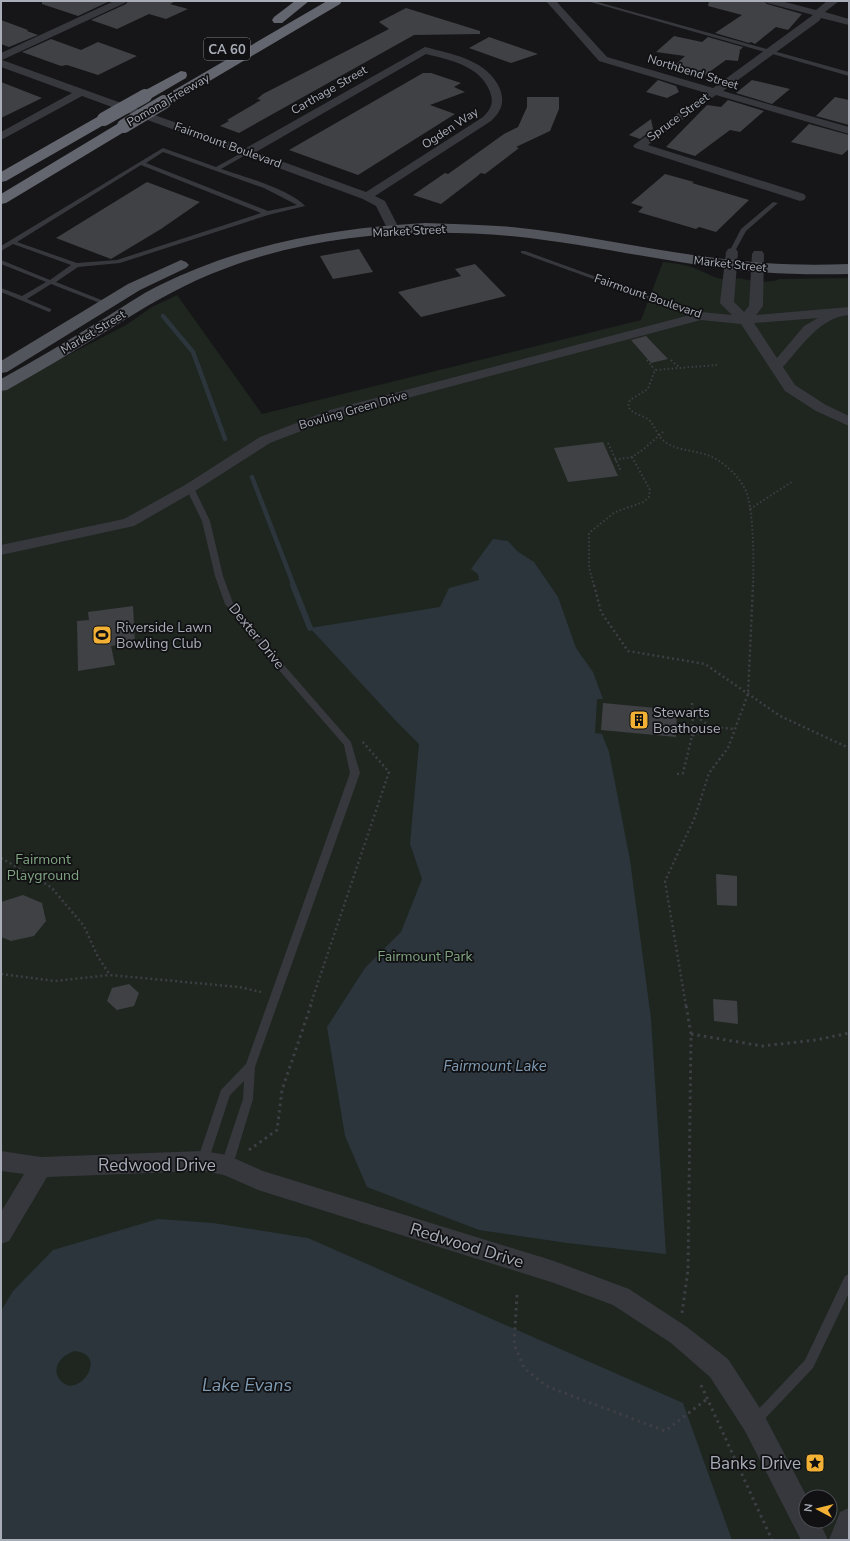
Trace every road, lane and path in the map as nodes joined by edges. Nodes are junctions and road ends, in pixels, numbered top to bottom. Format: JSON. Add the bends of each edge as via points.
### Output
{"nodes":[{"id":1,"x":122,"y":1,"type":"edge"},
{"id":2,"x":303,"y":1,"type":"edge"},
{"id":3,"x":308,"y":1,"type":"edge"},
{"id":4,"x":551,"y":1,"type":"edge"},
{"id":5,"x":589,"y":1,"type":"edge"},
{"id":6,"x":770,"y":1,"type":"edge"},
{"id":7,"x":834,"y":1,"type":"edge"},
{"id":8,"x":342,"y":3,"type":"edge"},
{"id":9,"x":819,"y":14,"type":"junction"},
{"id":10,"x":278,"y":20,"type":"junction"},
{"id":11,"x":849,"y":22,"type":"edge"},
{"id":12,"x":264,"y":27,"type":"dead end"},
{"id":13,"x":425,"y":50,"type":"joint"},
{"id":14,"x":769,"y":52,"type":"junction"},
{"id":15,"x":1,"y":57,"type":"edge"},
{"id":16,"x":1,"y":63,"type":"edge"},
{"id":17,"x":192,"y":69,"type":"dead end"},
{"id":18,"x":849,"y":74,"type":"edge"},
{"id":19,"x":713,"y":91,"type":"junction"},
{"id":20,"x":81,"y":92,"type":"junction"},
{"id":21,"x":849,"y":131,"type":"edge"},
{"id":22,"x":1,"y":137,"type":"edge"},
{"id":23,"x":247,"y":152,"type":"junction"},
{"id":24,"x":141,"y":163,"type":"junction"},
{"id":25,"x":216,"y":169,"type":"junction"},
{"id":26,"x":1,"y":178,"type":"edge"},
{"id":27,"x":367,"y":196,"type":"junction"},
{"id":28,"x":800,"y":197,"type":"dead end"},
{"id":29,"x":1,"y":200,"type":"edge"},
{"id":30,"x":775,"y":204,"type":"dead end"},
{"id":31,"x":266,"y":213,"type":"junction"},
{"id":32,"x":391,"y":224,"type":"junction"},
{"id":33,"x":13,"y":242,"type":"junction"},
{"id":34,"x":1,"y":249,"type":"edge"},
{"id":35,"x":523,"y":252,"type":"dead end"},
{"id":36,"x":849,"y":255,"type":"edge"},
{"id":37,"x":731,"y":259,"type":"junction"},
{"id":38,"x":758,"y":261,"type":"junction"},
{"id":39,"x":1,"y":262,"type":"edge"},
{"id":40,"x":76,"y":265,"type":"junction"},
{"id":41,"x":849,"y":269,"type":"edge"},
{"id":42,"x":51,"y":282,"type":"junction"},
{"id":43,"x":1,"y":290,"type":"edge"},
{"id":44,"x":22,"y":299,"type":"junction"},
{"id":45,"x":107,"y":304,"type":"junction"},
{"id":46,"x":49,"y":310,"type":"dead end"},
{"id":47,"x":849,"y":311,"type":"edge"},
{"id":48,"x":835,"y":314,"type":"junction"},
{"id":49,"x":700,"y":316,"type":"junction"},
{"id":50,"x":745,"y":320,"type":"junction"},
{"id":51,"x":647,"y":360,"type":"dead end"},
{"id":52,"x":671,"y":360,"type":"dead end"},
{"id":53,"x":717,"y":365,"type":"dead end"},
{"id":54,"x":776,"y":367,"type":"junction"},
{"id":55,"x":1,"y":368,"type":"edge"},
{"id":56,"x":680,"y":368,"type":"junction"},
{"id":57,"x":655,"y":370,"type":"junction"},
{"id":58,"x":1,"y":386,"type":"edge"},
{"id":59,"x":849,"y":422,"type":"edge"},
{"id":60,"x":665,"y":430,"type":"dead end"},
{"id":61,"x":659,"y":434,"type":"junction"},
{"id":62,"x":608,"y":443,"type":"dead end"},
{"id":63,"x":632,"y":457,"type":"junction"},
{"id":64,"x":615,"y":460,"type":"junction"},
{"id":65,"x":621,"y":472,"type":"dead end"},
{"id":66,"x":793,"y":481,"type":"dead end"},
{"id":67,"x":190,"y":488,"type":"junction"},
{"id":68,"x":750,"y":509,"type":"junction"},
{"id":69,"x":1,"y":550,"type":"edge"},
{"id":70,"x":748,"y":694,"type":"junction"},
{"id":71,"x":692,"y":703,"type":"dead end"},
{"id":72,"x":693,"y":714,"type":"junction"},
{"id":73,"x":711,"y":727,"type":"junction"},
{"id":74,"x":735,"y":729,"type":"junction"},
{"id":75,"x":692,"y":736,"type":"junction"},
{"id":76,"x":849,"y":748,"type":"edge"},
{"id":77,"x":677,"y":774,"type":"dead end"},
{"id":78,"x":1,"y":858,"type":"edge"},
{"id":79,"x":1,"y":974,"type":"edge"},
{"id":80,"x":110,"y":975,"type":"junction"},
{"id":81,"x":275,"y":996,"type":"junction"},
{"id":82,"x":849,"y":1033,"type":"edge"},
{"id":83,"x":691,"y":1034,"type":"junction"},
{"id":84,"x":250,"y":1068,"type":"junction"},
{"id":85,"x":276,"y":1130,"type":"dead end"},
{"id":86,"x":1,"y":1161,"type":"edge"},
{"id":87,"x":203,"y":1161,"type":"junction"},
{"id":88,"x":227,"y":1165,"type":"junction"},
{"id":89,"x":41,"y":1167,"type":"junction"},
{"id":90,"x":1,"y":1232,"type":"edge"},
{"id":91,"x":849,"y":1280,"type":"edge"},
{"id":92,"x":685,"y":1292,"type":"dead end"},
{"id":93,"x":517,"y":1295,"type":"dead end"},
{"id":94,"x":698,"y":1378,"type":"dead end"},
{"id":95,"x":708,"y":1399,"type":"junction"},
{"id":96,"x":754,"y":1422,"type":"junction"},
{"id":97,"x":849,"y":1521,"type":"edge"},
{"id":98,"x":772,"y":1540,"type":"edge"},
{"id":99,"x":815,"y":1540,"type":"edge"},
{"id":100,"x":842,"y":1540,"type":"edge"}],
"edges":[{"from":1,"to":15,"type":"street"},
{"from":2,"to":10,"type":"highway"},
{"from":3,"to":10,"type":"highway","number":"CA 60"},
{"from":4,"to":19,"type":"street","name":"Northbend Street","via":[[603,59]]},
{"from":5,"to":14,"type":"lane"},
{"from":6,"to":9,"type":"street"},
{"from":7,"to":9,"type":"street","name":"Spruce Street"},
{"from":8,"to":29,"type":"highway","name":"Pomona Freeway","number":"CA 60","bridge":true,"via":[[265,43]]},
{"from":9,"to":11,"type":"street"},
{"from":9,"to":14,"type":"street","name":"Spruce Street"},
{"from":10,"to":12,"type":"highway","number":"CA 60"},
{"from":13,"to":23,"type":"street","name":"Carthage Street"},
{"from":13,"to":27,"type":"street","name":"Ogden Way","via":[[452,58],[478,70],[495,88],[498,108],[487,120]]},
{"from":14,"to":18,"type":"lane"},
{"from":14,"to":19,"type":"street","name":"Spruce Street"},
{"from":16,"to":20,"type":"street","name":"Fairmount Boulevard"},
{"from":17,"to":26,"type":"highway","name":"Pomona Freeway","number":"CA 60","bridge":true},
{"from":19,"to":21,"type":"street","name":"Northbend Street"},
{"from":19,"to":28,"type":"street","name":"Spruce Street","via":[[639,146]]},
{"from":20,"to":22,"type":"street"},
{"from":20,"to":23,"type":"street","name":"Fairmount Boulevard"},
{"from":23,"to":25,"type":"lane"},
{"from":23,"to":27,"type":"street","name":"Fairmount Boulevard"},
{"from":24,"to":25,"type":"lane","via":[[163,150]]},
{"from":24,"to":31,"type":"lane"},
{"from":24,"to":33,"type":"lane"},
{"from":25,"to":31,"type":"lane","via":[[266,188],[302,206]]},
{"from":27,"to":32,"type":"street","name":"Fairmount Boulevard","via":[[381,204]]},
{"from":30,"to":37,"type":"lane","via":[[744,230],[736,241]]},
{"from":31,"to":40,"type":"lane","via":[[118,262]]},
{"from":32,"to":37,"type":"main road","name":"Market Street","via":[[457,216],[519,220]]},
{"from":32,"to":45,"type":"main road","name":"Market Street","via":[[337,223],[259,240],[175,268],[134,287]]},
{"from":32,"to":58,"type":"main road","name":"Market Street","via":[[260,253],[214,268],[148,298]]},
{"from":33,"to":34,"type":"lane"},
{"from":33,"to":40,"type":"lane"},
{"from":35,"to":49,"type":"lane","name":"Fairmount Boulevard"},
{"from":36,"to":38,"type":"main road","name":"Market Street","via":[[797,256]]},
{"from":37,"to":38,"type":"main road","name":"Market Street"},
{"from":37,"to":50,"type":"street","via":[[727,303]]},
{"from":38,"to":41,"type":"main road","name":"Market Street"},
{"from":38,"to":50,"type":"street","via":[[756,306]]},
{"from":39,"to":42,"type":"lane"},
{"from":40,"to":42,"type":"lane"},
{"from":42,"to":44,"type":"lane"},
{"from":42,"to":45,"type":"lane"},
{"from":43,"to":44,"type":"lane"},
{"from":44,"to":46,"type":"lane"},
{"from":45,"to":55,"type":"main road","name":"Market Street"},
{"from":47,"to":48,"type":"street","name":"Fairmount Boulevard"},
{"from":48,"to":50,"type":"street","name":"Fairmount Boulevard"},
{"from":48,"to":54,"type":"street","via":[[809,329]]},
{"from":49,"to":50,"type":"street","name":"Fairmount Boulevard"},
{"from":49,"to":67,"type":"street","name":"Bowling Green Drive","via":[[315,420],[279,434],[249,450]]},
{"from":50,"to":54,"type":"street"},
{"from":51,"to":57,"type":"path"},
{"from":52,"to":56,"type":"path"},
{"from":53,"to":56,"type":"path"},
{"from":54,"to":59,"type":"street","via":[[790,388]]},
{"from":56,"to":57,"type":"path"},
{"from":57,"to":61,"type":"path","via":[[648,389],[630,400],[628,406],[630,410],[649,420]]},
{"from":60,"to":61,"type":"path"},
{"from":61,"to":63,"type":"path"},
{"from":61,"to":68,"type":"path","via":[[678,448],[708,455],[727,467],[746,490]]},
{"from":62,"to":64,"type":"path"},
{"from":63,"to":64,"type":"path"},
{"from":63,"to":70,"type":"path","via":[[650,490],[649,497],[644,502],[615,512],[589,534],[589,567],[601,612],[628,651],[705,664]]},
{"from":64,"to":65,"type":"path"},
{"from":66,"to":68,"type":"path"},
{"from":67,"to":69,"type":"street","name":"Bowling Green Drive","via":[[129,523]]},
{"from":67,"to":81,"type":"lane","name":"Dexter Drive","via":[[206,521],[219,576],[230,604],[348,744],[355,773]]},
{"from":68,"to":70,"type":"path","via":[[754,567]]},
{"from":70,"to":74,"type":"path"},
{"from":70,"to":76,"type":"path","via":[[780,716]]},
{"from":71,"to":72,"type":"path"},
{"from":72,"to":73,"type":"path"},
{"from":72,"to":75,"type":"path"},
{"from":73,"to":74,"type":"path"},
{"from":73,"to":75,"type":"path"},
{"from":74,"to":83,"type":"path","via":[[728,748],[709,773],[695,817],[665,881]]},
{"from":75,"to":77,"type":"path","via":[[683,773]]},
{"from":78,"to":80,"type":"path","via":[[51,887],[84,926],[98,957]]},
{"from":79,"to":80,"type":"path","via":[[55,981]]},
{"from":80,"to":81,"type":"path","via":[[239,987]]},
{"from":81,"to":84,"type":"lane"},
{"from":82,"to":83,"type":"path","via":[[816,1040],[762,1046]]},
{"from":83,"to":92,"type":"path","via":[[689,1238]]},
{"from":84,"to":87,"type":"lane","via":[[225,1093]]},
{"from":84,"to":88,"type":"lane","via":[[248,1098]]},
{"from":85,"to":88,"type":"path"},
{"from":86,"to":89,"type":"street","name":"Redwood Drive"},
{"from":87,"to":88,"type":"street","name":"Redwood Drive"},
{"from":87,"to":89,"type":"street","name":"Redwood Drive"},
{"from":88,"to":96,"type":"street","name":"Redwood Drive","via":[[258,1180],[554,1272],[621,1297],[679,1335],[719,1368]]},
{"from":89,"to":90,"type":"street"},
{"from":91,"to":96,"type":"lane","via":[[809,1364]]},
{"from":93,"to":95,"type":"path","via":[[514,1344],[524,1368],[546,1386],[665,1431]]},
{"from":94,"to":95,"type":"path"},
{"from":95,"to":98,"type":"path"},
{"from":96,"to":99,"type":"street","name":"Redwood Drive"},
{"from":97,"to":100,"type":"street"}]}
